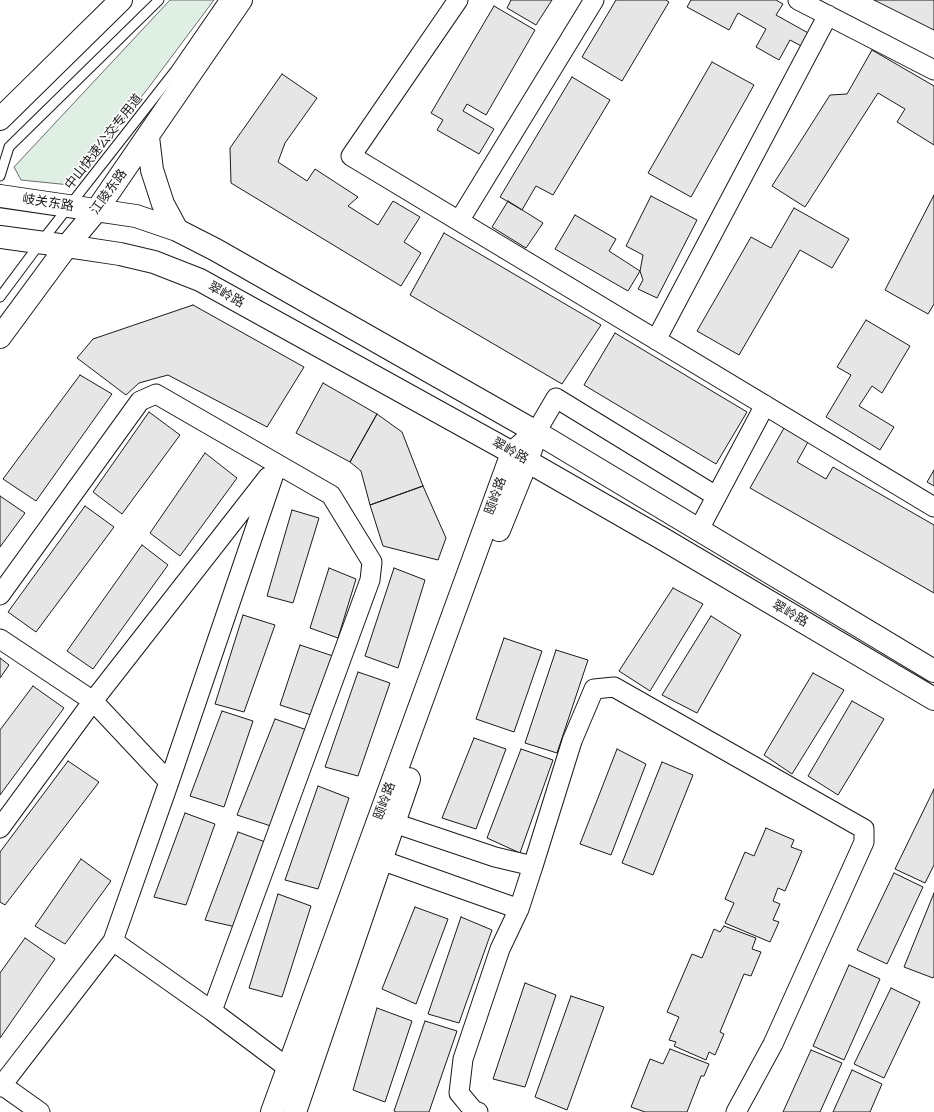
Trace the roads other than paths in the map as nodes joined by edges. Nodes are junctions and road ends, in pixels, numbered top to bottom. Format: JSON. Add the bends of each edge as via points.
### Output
{"nodes":[{"id":1,"x":121,"y":0,"type":"edge"},
{"id":2,"x":159,"y":0,"type":"edge"},
{"id":3,"x":224,"y":0,"type":"edge"},
{"id":4,"x":240,"y":0,"type":"edge"},
{"id":5,"x":458,"y":0,"type":"edge"},
{"id":6,"x":594,"y":0,"type":"edge"},
{"id":7,"x":798,"y":0,"type":"edge"},
{"id":8,"x":828,"y":15,"type":"junction"},
{"id":9,"x":934,"y":70,"type":"edge"},
{"id":10,"x":0,"y":119,"type":"edge"},
{"id":11,"x":148,"y":136,"type":"junction"},
{"id":12,"x":0,"y":176,"type":"edge"},
{"id":13,"x":0,"y":196,"type":"edge"},
{"id":14,"x":70,"y":207,"type":"junction"},
{"id":15,"x":96,"y":211,"type":"junction"},
{"id":16,"x":459,"y":221,"type":"junction"},
{"id":17,"x":177,"y":230,"type":"junction"},
{"id":18,"x":0,"y":237,"type":"edge"},
{"id":19,"x":41,"y":242,"type":"junction"},
{"id":20,"x":68,"y":246,"type":"junction"},
{"id":21,"x":0,"y":297,"type":"edge"},
{"id":22,"x":0,"y":337,"type":"edge"},
{"id":23,"x":656,"y":340,"type":"junction"},
{"id":24,"x":765,"y":406,"type":"junction"},
{"id":25,"x":536,"y":432,"type":"junction"},
{"id":26,"x":520,"y":457,"type":"junction"},
{"id":27,"x":277,"y":465,"type":"junction"},
{"id":28,"x":716,"y":496,"type":"junction"},
{"id":29,"x":934,"y":507,"type":"edge"},
{"id":30,"x":698,"y":531,"type":"junction"},
{"id":31,"x":0,"y":595,"type":"edge"},
{"id":32,"x":0,"y":639,"type":"edge"},
{"id":33,"x":934,"y":671,"type":"edge"},
{"id":34,"x":934,"y":699,"type":"edge"},
{"id":35,"x":93,"y":701,"type":"junction"},
{"id":36,"x":169,"y":782,"type":"junction"},
{"id":37,"x":394,"y":823,"type":"junction"},
{"id":38,"x":0,"y":828,"type":"edge"},
{"id":39,"x":381,"y":860,"type":"junction"},
{"id":40,"x":533,"y":866,"type":"junction"},
{"id":41,"x":519,"y":909,"type":"junction"},
{"id":42,"x":113,"y":942,"type":"junction"},
{"id":43,"x":212,"y":1011,"type":"junction"},
{"id":44,"x":288,"y":1068,"type":"junction"},
{"id":45,"x":1,"y":1086,"type":"edge"},
{"id":46,"x":40,"y":1112,"type":"edge"},
{"id":47,"x":272,"y":1112,"type":"edge"},
{"id":48,"x":295,"y":1112,"type":"edge"},
{"id":49,"x":478,"y":1112,"type":"edge"},
{"id":50,"x":736,"y":1112,"type":"edge"}],
"edges":[{"from":1,"to":10,"type":"main road"},
{"from":2,"to":12,"type":"lane","via":[[9,147]]},
{"from":3,"to":14,"type":"lane","name":"中山快速公交专用道","via":[[175,71]]},
{"from":4,"to":11,"type":"main road","name":"江陵东路"},
{"from":5,"to":16,"type":"street","via":[[351,156]]},
{"from":6,"to":16,"type":"street"},
{"from":7,"to":8,"type":"street"},
{"from":8,"to":9,"type":"street"},
{"from":8,"to":23,"type":"street"},
{"from":11,"to":15,"type":"main road","name":"江陵东路"},
{"from":11,"to":17,"type":"main road","via":[[152,170],[163,204]]},
{"from":13,"to":14,"type":"main road","name":"岐关东路"},
{"from":14,"to":15,"type":"main road","name":"岐关东路"},
{"from":14,"to":19,"type":"lane","name":"中山快速公交专用道"},
{"from":15,"to":17,"type":"main road","name":"翠岭路","via":[[136,216]]},
{"from":15,"to":20,"type":"main road","name":"江陵东路"},
{"from":16,"to":23,"type":"street"},
{"from":17,"to":25,"type":"main road","name":"翠岭路"},
{"from":18,"to":19,"type":"main road","name":"翠岭路"},
{"from":19,"to":20,"type":"main road","name":"翠岭路"},
{"from":19,"to":21,"type":"lane","name":"中山快速公交专用道"},
{"from":20,"to":22,"type":"main road","name":"江陵东路"},
{"from":20,"to":26,"type":"main road","name":"翠岭路","via":[[154,262],[200,280]]},
{"from":23,"to":24,"type":"street"},
{"from":24,"to":28,"type":"street"},
{"from":24,"to":29,"type":"street"},
{"from":25,"to":26,"type":"main road","name":"颐岭路"},
{"from":25,"to":28,"type":"street","via":[[556,398]]},
{"from":25,"to":30,"type":"main road","name":"翠岭路"},
{"from":26,"to":34,"type":"main road","name":"翠岭路","via":[[663,538]]},
{"from":26,"to":37,"type":"main road","name":"颐岭路"},
{"from":26,"to":44,"type":"main road","name":"颐岭路"},
{"from":27,"to":31,"type":"street","via":[[156,394],[140,401]]},
{"from":27,"to":35,"type":"street"},
{"from":27,"to":36,"type":"street"},
{"from":27,"to":43,"type":"street","via":[[331,495],[372,562],[370,580]]},
{"from":28,"to":30,"type":"street"},
{"from":30,"to":33,"type":"main road","name":"翠岭路"},
{"from":32,"to":35,"type":"street"},
{"from":35,"to":36,"type":"street"},
{"from":35,"to":38,"type":"street"},
{"from":36,"to":42,"type":"street"},
{"from":37,"to":39,"type":"main road","name":"颐岭路"},
{"from":37,"to":40,"type":"street","via":[[495,857]]},
{"from":39,"to":41,"type":"street"},
{"from":39,"to":48,"type":"main road","name":"颐岭路"},
{"from":40,"to":41,"type":"street"},
{"from":40,"to":50,"type":"street","via":[[572,741],[594,689],[614,687],[864,829],[864,842],[773,1044]]},
{"from":41,"to":49,"type":"street","via":[[500,949],[463,1059],[459,1093],[474,1111]]},
{"from":42,"to":43,"type":"street"},
{"from":42,"to":45,"type":"street"},
{"from":43,"to":44,"type":"street"},
{"from":44,"to":47,"type":"main road","name":"颐岭路"},
{"from":45,"to":46,"type":"street"}]}
